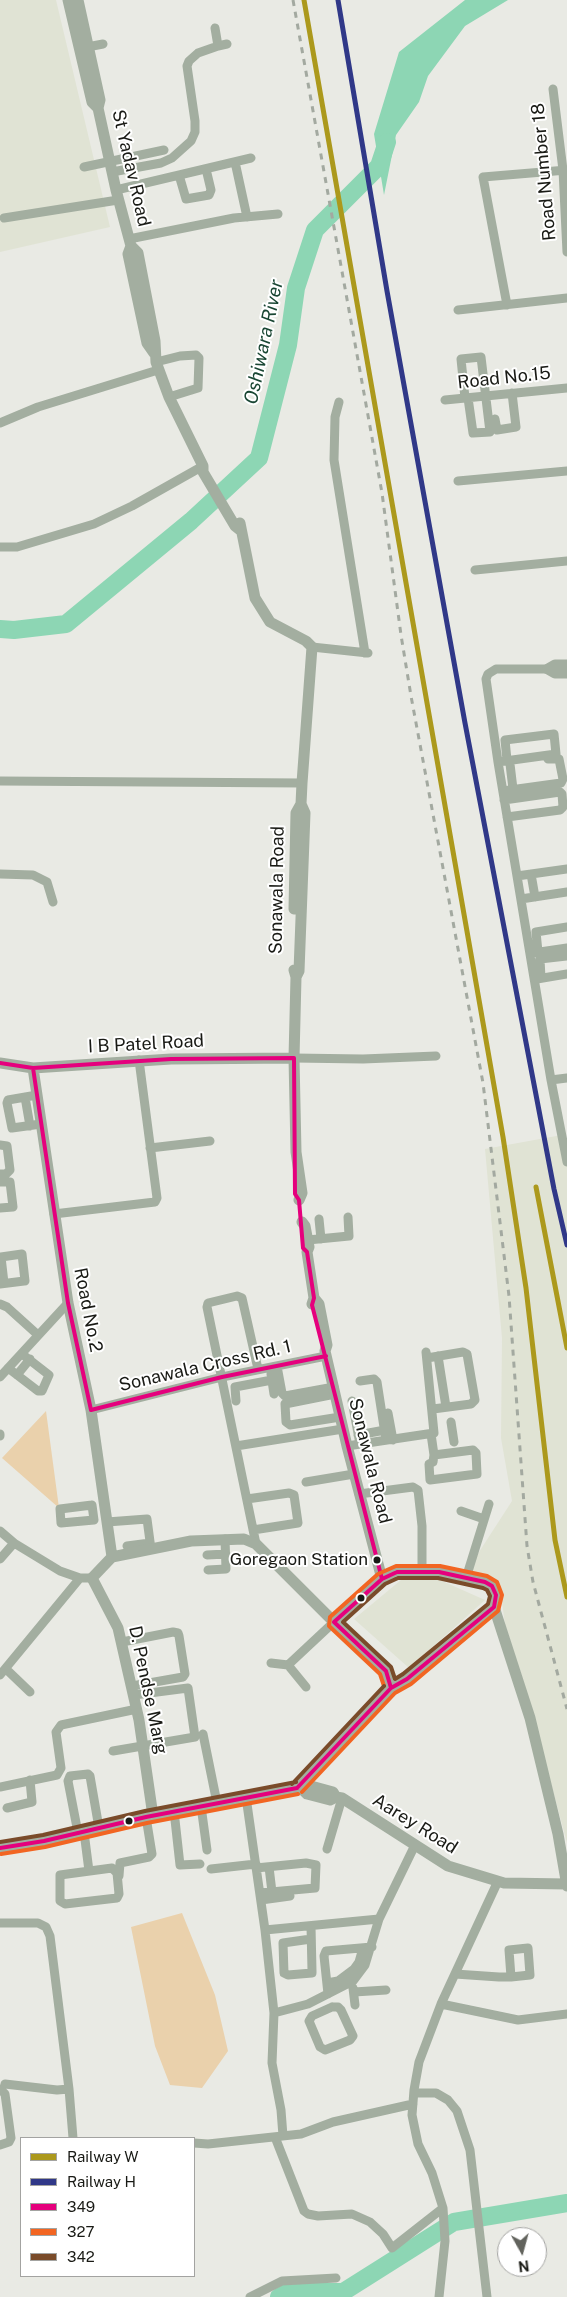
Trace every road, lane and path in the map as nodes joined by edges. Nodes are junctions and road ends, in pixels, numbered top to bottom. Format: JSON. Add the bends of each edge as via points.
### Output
{"nodes":[{"id":1,"x":68,"y":0,"type":"edge"},
{"id":2,"x":78,"y":0,"type":"edge"},
{"id":3,"x":215,"y":28,"type":"dead end"},
{"id":4,"x":103,"y":44,"type":"dead end"},
{"id":5,"x":228,"y":44,"type":"dead end"},
{"id":6,"x":218,"y":46,"type":"junction"},
{"id":7,"x":84,"y":48,"type":"junction"},
{"id":8,"x":553,"y":89,"type":"dead end"},
{"id":9,"x":164,"y":150,"type":"dead end"},
{"id":10,"x":251,"y":158,"type":"dead end"},
{"id":11,"x":235,"y":162,"type":"junction"},
{"id":12,"x":84,"y":167,"type":"dead end"},
{"id":13,"x":111,"y":167,"type":"junction"},
{"id":14,"x":206,"y":169,"type":"junction"},
{"id":15,"x":565,"y":170,"type":"edge"},
{"id":16,"x":179,"y":175,"type":"junction"},
{"id":17,"x":117,"y":195,"type":"junction"},
{"id":18,"x":278,"y":214,"type":"dead end"},
{"id":19,"x":247,"y":217,"type":"junction"},
{"id":20,"x":4,"y":218,"type":"dead end"},
{"id":21,"x":130,"y":242,"type":"junction"},
{"id":22,"x":567,"y":252,"type":"edge"},
{"id":23,"x":567,"y":298,"type":"edge"},
{"id":24,"x":507,"y":305,"type":"junction"},
{"id":25,"x":458,"y":310,"type":"dead end"},
{"id":26,"x":156,"y":362,"type":"junction"},
{"id":27,"x":567,"y":388,"type":"edge"},
{"id":28,"x":489,"y":396,"type":"junction"},
{"id":29,"x":513,"y":396,"type":"junction"},
{"id":30,"x":169,"y":397,"type":"junction"},
{"id":31,"x":466,"y":397,"type":"junction"},
{"id":32,"x":445,"y":400,"type":"dead end"},
{"id":33,"x":339,"y":402,"type":"dead end"},
{"id":34,"x":0,"y":423,"type":"edge"},
{"id":35,"x":205,"y":469,"type":"junction"},
{"id":36,"x":567,"y":471,"type":"edge"},
{"id":37,"x":458,"y":481,"type":"dead end"},
{"id":38,"x":0,"y":547,"type":"edge"},
{"id":39,"x":567,"y":561,"type":"edge"},
{"id":40,"x":475,"y":570,"type":"dead end"},
{"id":41,"x":312,"y":647,"type":"junction"},
{"id":42,"x":567,"y":665,"type":"edge"},
{"id":43,"x":548,"y":669,"type":"junction"},
{"id":44,"x":567,"y":673,"type":"edge"},
{"id":45,"x":505,"y":743,"type":"junction"},
{"id":46,"x":495,"y":744,"type":"junction"},
{"id":47,"x":508,"y":762,"type":"junction"},
{"id":48,"x":498,"y":764,"type":"junction"},
{"id":49,"x":0,"y":781,"type":"edge"},
{"id":50,"x":302,"y":783,"type":"junction"},
{"id":51,"x":513,"y":789,"type":"junction"},
{"id":52,"x":504,"y":795,"type":"junction"},
{"id":53,"x":520,"y":798,"type":"junction"},
{"id":54,"x":524,"y":815,"type":"junction"},
{"id":55,"x":507,"y":817,"type":"junction"},
{"id":56,"x":567,"y":869,"type":"edge"},
{"id":57,"x":0,"y":874,"type":"edge"},
{"id":58,"x":532,"y":874,"type":"junction"},
{"id":59,"x":517,"y":876,"type":"junction"},
{"id":60,"x":567,"y":892,"type":"edge"},
{"id":61,"x":535,"y":897,"type":"junction"},
{"id":62,"x":521,"y":899,"type":"junction"},
{"id":63,"x":53,"y":902,"type":"dead end"},
{"id":64,"x":567,"y":927,"type":"edge"},
{"id":65,"x":567,"y":948,"type":"edge"},
{"id":66,"x":534,"y":953,"type":"junction"},
{"id":67,"x":567,"y":956,"type":"edge"},
{"id":68,"x":567,"y":974,"type":"edge"},
{"id":69,"x":538,"y":978,"type":"junction"},
{"id":70,"x":436,"y":1056,"type":"dead end"},
{"id":71,"x":294,"y":1058,"type":"junction"},
{"id":72,"x":139,"y":1060,"type":"junction"},
{"id":73,"x":0,"y":1063,"type":"edge"},
{"id":74,"x":33,"y":1068,"type":"junction"},
{"id":75,"x":567,"y":1078,"type":"edge"},
{"id":76,"x":551,"y":1080,"type":"junction"},
{"id":77,"x":31,"y":1096,"type":"junction"},
{"id":78,"x":35,"y":1125,"type":"junction"},
{"id":79,"x":210,"y":1141,"type":"dead end"},
{"id":80,"x":0,"y":1145,"type":"edge"},
{"id":81,"x":150,"y":1148,"type":"junction"},
{"id":82,"x":567,"y":1162,"type":"edge"},
{"id":83,"x":0,"y":1174,"type":"edge"},
{"id":84,"x":0,"y":1182,"type":"edge"},
{"id":85,"x":0,"y":1208,"type":"edge"},
{"id":86,"x":54,"y":1214,"type":"junction"},
{"id":87,"x":348,"y":1217,"type":"dead end"},
{"id":88,"x":319,"y":1219,"type":"dead end"},
{"id":89,"x":321,"y":1239,"type":"junction"},
{"id":90,"x":307,"y":1246,"type":"junction"},
{"id":91,"x":1,"y":1261,"type":"edge"},
{"id":92,"x":1,"y":1286,"type":"edge"},
{"id":93,"x":68,"y":1303,"type":"junction"},
{"id":94,"x":0,"y":1304,"type":"edge"},
{"id":95,"x":38,"y":1335,"type":"junction"},
{"id":96,"x":326,"y":1353,"type":"junction"},
{"id":97,"x":26,"y":1356,"type":"junction"},
{"id":98,"x":438,"y":1356,"type":"junction"},
{"id":99,"x":273,"y":1366,"type":"junction"},
{"id":100,"x":8,"y":1368,"type":"junction"},
{"id":101,"x":258,"y":1369,"type":"junction"},
{"id":102,"x":17,"y":1375,"type":"junction"},
{"id":103,"x":0,"y":1377,"type":"edge"},
{"id":104,"x":222,"y":1377,"type":"junction"},
{"id":105,"x":272,"y":1380,"type":"junction"},
{"id":106,"x":360,"y":1381,"type":"dead end"},
{"id":107,"x":334,"y":1391,"type":"junction"},
{"id":108,"x":274,"y":1394,"type":"dead end"},
{"id":109,"x":236,"y":1401,"type":"dead end"},
{"id":110,"x":352,"y":1401,"type":"dead end"},
{"id":111,"x":446,"y":1407,"type":"junction"},
{"id":112,"x":433,"y":1409,"type":"junction"},
{"id":113,"x":91,"y":1410,"type":"junction"},
{"id":114,"x":388,"y":1413,"type":"dead end"},
{"id":115,"x":340,"y":1417,"type":"junction"},
{"id":116,"x":343,"y":1429,"type":"junction"},
{"id":117,"x":385,"y":1430,"type":"junction"},
{"id":118,"x":433,"y":1432,"type":"junction"},
{"id":119,"x":359,"y":1440,"type":"junction"},
{"id":120,"x":390,"y":1440,"type":"junction"},
{"id":121,"x":454,"y":1442,"type":"dead end"},
{"id":122,"x":236,"y":1446,"type":"junction"},
{"id":123,"x":347,"y":1446,"type":"junction"},
{"id":124,"x":434,"y":1455,"type":"junction"},
{"id":125,"x":354,"y":1474,"type":"junction"},
{"id":126,"x":306,"y":1482,"type":"dead end"},
{"id":127,"x":359,"y":1494,"type":"junction"},
{"id":128,"x":247,"y":1499,"type":"junction"},
{"id":129,"x":489,"y":1504,"type":"dead end"},
{"id":130,"x":461,"y":1511,"type":"dead end"},
{"id":131,"x":102,"y":1515,"type":"junction"},
{"id":132,"x":484,"y":1519,"type":"junction"},
{"id":133,"x":254,"y":1530,"type":"junction"},
{"id":134,"x":0,"y":1531,"type":"edge"},
{"id":135,"x":225,"y":1539,"type":"junction"},
{"id":136,"x":14,"y":1544,"type":"junction"},
{"id":137,"x":256,"y":1544,"type":"junction"},
{"id":138,"x":127,"y":1546,"type":"dead end"},
{"id":139,"x":151,"y":1546,"type":"junction"},
{"id":140,"x":226,"y":1554,"type":"junction"},
{"id":141,"x":207,"y":1555,"type":"dead end"},
{"id":142,"x":112,"y":1557,"type":"junction"},
{"id":143,"x":0,"y":1559,"type":"edge"},
{"id":144,"x":208,"y":1570,"type":"dead end"},
{"id":145,"x":422,"y":1571,"type":"junction"},
{"id":146,"x":80,"y":1578,"type":"junction"},
{"id":147,"x":92,"y":1578,"type":"junction"},
{"id":148,"x":466,"y":1578,"type":"junction"},
{"id":149,"x":382,"y":1579,"type":"junction"},
{"id":150,"x":494,"y":1607,"type":"junction"},
{"id":151,"x":334,"y":1622,"type":"junction"},
{"id":152,"x":122,"y":1642,"type":"junction"},
{"id":153,"x":271,"y":1663,"type":"dead end"},
{"id":154,"x":288,"y":1665,"type":"junction"},
{"id":155,"x":386,"y":1671,"type":"junction"},
{"id":156,"x":3,"y":1672,"type":"edge"},
{"id":157,"x":407,"y":1679,"type":"junction"},
{"id":158,"x":306,"y":1687,"type":"dead end"},
{"id":159,"x":391,"y":1688,"type":"junction"},
{"id":160,"x":133,"y":1690,"type":"junction"},
{"id":161,"x":30,"y":1692,"type":"dead end"},
{"id":162,"x":137,"y":1709,"type":"junction"},
{"id":163,"x":203,"y":1734,"type":"dead end"},
{"id":164,"x":143,"y":1747,"type":"junction"},
{"id":165,"x":113,"y":1751,"type":"dead end"},
{"id":166,"x":30,"y":1780,"type":"junction"},
{"id":167,"x":0,"y":1787,"type":"edge"},
{"id":168,"x":300,"y":1788,"type":"junction"},
{"id":169,"x":246,"y":1797,"type":"junction"},
{"id":170,"x":339,"y":1798,"type":"junction"},
{"id":171,"x":217,"y":1803,"type":"junction"},
{"id":172,"x":201,"y":1806,"type":"junction"},
{"id":173,"x":7,"y":1808,"type":"dead end"},
{"id":174,"x":174,"y":1811,"type":"junction"},
{"id":175,"x":150,"y":1816,"type":"junction"},
{"id":176,"x":99,"y":1828,"type":"junction"},
{"id":177,"x":81,"y":1832,"type":"junction"},
{"id":178,"x":416,"y":1845,"type":"junction"},
{"id":179,"x":0,"y":1848,"type":"edge"},
{"id":180,"x":328,"y":1849,"type":"dead end"},
{"id":181,"x":206,"y":1850,"type":"dead end"},
{"id":182,"x":200,"y":1864,"type":"dead end"},
{"id":183,"x":256,"y":1866,"type":"junction"},
{"id":184,"x":269,"y":1867,"type":"junction"},
{"id":185,"x":211,"y":1869,"type":"dead end"},
{"id":186,"x":89,"y":1871,"type":"junction"},
{"id":187,"x":498,"y":1881,"type":"junction"},
{"id":188,"x":567,"y":1885,"type":"edge"},
{"id":189,"x":272,"y":1892,"type":"junction"},
{"id":190,"x":312,"y":1894,"type":"dead end"},
{"id":191,"x":260,"y":1896,"type":"junction"},
{"id":192,"x":123,"y":1901,"type":"dead end"},
{"id":193,"x":379,"y":1919,"type":"junction"},
{"id":194,"x":0,"y":1923,"type":"edge"},
{"id":195,"x":311,"y":1926,"type":"junction"},
{"id":196,"x":265,"y":1930,"type":"junction"},
{"id":197,"x":311,"y":1939,"type":"junction"},
{"id":198,"x":368,"y":1947,"type":"junction"},
{"id":199,"x":455,"y":1974,"type":"junction"},
{"id":200,"x":511,"y":1977,"type":"dead end"},
{"id":201,"x":352,"y":1981,"type":"junction"},
{"id":202,"x":327,"y":1983,"type":"junction"},
{"id":203,"x":386,"y":1990,"type":"dead end"},
{"id":204,"x":354,"y":1992,"type":"junction"},
{"id":205,"x":326,"y":1995,"type":"junction"},
{"id":206,"x":441,"y":2004,"type":"junction"},
{"id":207,"x":355,"y":2005,"type":"dead end"},
{"id":208,"x":327,"y":2008,"type":"junction"},
{"id":209,"x":274,"y":2013,"type":"junction"},
{"id":210,"x":567,"y":2014,"type":"edge"},
{"id":211,"x":2,"y":2087,"type":"edge"},
{"id":212,"x":69,"y":2089,"type":"junction"},
{"id":213,"x":414,"y":2093,"type":"junction"},
{"id":214,"x":413,"y":2104,"type":"junction"},
{"id":215,"x":279,"y":2136,"type":"junction"},
{"id":216,"x":73,"y":2137,"type":"edge"},
{"id":217,"x":195,"y":2143,"type":"edge"},
{"id":218,"x":0,"y":2145,"type":"edge"},
{"id":219,"x":443,"y":2208,"type":"junction"},
{"id":220,"x":336,"y":2278,"type":"dead end"},
{"id":221,"x":250,"y":2297,"type":"edge"},
{"id":222,"x":439,"y":2297,"type":"edge"},
{"id":223,"x":487,"y":2297,"type":"edge"}],
"edges":[{"from":1,"to":7,"type":"street"},
{"from":2,"to":7,"type":"street","name":"St Yadav Road"},
{"from":3,"to":6,"type":"street"},
{"from":4,"to":7,"type":"street"},
{"from":5,"to":6,"type":"street"},
{"from":6,"to":13,"type":"street","via":[[198,53],[187,66],[195,121],[191,141],[161,163]]},
{"from":7,"to":13,"type":"street","name":"St Yadav Road","via":[[100,100],[98,108]]},
{"from":8,"to":15,"type":"street","name":"Road Number 18"},
{"from":9,"to":13,"type":"street"},
{"from":10,"to":11,"type":"street"},
{"from":11,"to":14,"type":"street"},
{"from":11,"to":19,"type":"street"},
{"from":12,"to":13,"type":"street"},
{"from":13,"to":17,"type":"street","name":"St Yadav Road"},
{"from":14,"to":16,"type":"street"},
{"from":14,"to":16,"type":"street","via":[[211,190],[209,195],[186,199]]},
{"from":15,"to":22,"type":"street","name":"Road Number 18"},
{"from":15,"to":24,"type":"street","via":[[483,177]]},
{"from":16,"to":17,"type":"street"},
{"from":17,"to":20,"type":"street"},
{"from":17,"to":21,"type":"street","name":"St Yadav Road"},
{"from":18,"to":19,"type":"street"},
{"from":19,"to":21,"type":"street"},
{"from":21,"to":26,"type":"street","name":"St Yadav Road","via":[[138,253],[156,341]]},
{"from":23,"to":24,"type":"street"},
{"from":24,"to":25,"type":"street"},
{"from":26,"to":30,"type":"street"},
{"from":26,"to":30,"type":"street","via":[[180,356],[196,355],[199,358],[198,388]]},
{"from":26,"to":34,"type":"street"},
{"from":27,"to":29,"type":"street","name":"Road No.15"},
{"from":28,"to":29,"type":"street","name":"Road No.15"},
{"from":28,"to":29,"type":"street","via":[[496,428],[507,429],[516,427]]},
{"from":28,"to":31,"type":"street","name":"Road No.15"},
{"from":28,"to":31,"type":"street","via":[[490,432],[473,433]]},
{"from":28,"to":31,"type":"street","via":[[482,358],[460,361]]},
{"from":30,"to":35,"type":"street"},
{"from":31,"to":32,"type":"street","name":"Road No.15"},
{"from":33,"to":41,"type":"street","via":[[335,417],[334,460],[367,653]]},
{"from":35,"to":38,"type":"street","via":[[94,524],[18,548]]},
{"from":35,"to":41,"type":"street","via":[[238,526],[255,598],[273,624]]},
{"from":36,"to":37,"type":"street"},
{"from":39,"to":40,"type":"street"},
{"from":41,"to":50,"type":"street","name":"Sonawala Road"},
{"from":42,"to":43,"type":"street"},
{"from":43,"to":44,"type":"street"},
{"from":43,"to":46,"type":"street","via":[[492,670],[486,678]]},
{"from":45,"to":46,"type":"street"},
{"from":45,"to":47,"type":"street"},
{"from":45,"to":47,"type":"street","via":[[505,740],[554,735],[556,754]]},
{"from":46,"to":48,"type":"street"},
{"from":47,"to":48,"type":"street"},
{"from":47,"to":51,"type":"street"},
{"from":47,"to":51,"type":"street","via":[[557,758],[560,761],[563,779],[559,784]]},
{"from":48,"to":52,"type":"street"},
{"from":49,"to":50,"type":"street"},
{"from":50,"to":71,"type":"street","name":"Sonawala Road","via":[[301,804],[296,813],[293,873]]},
{"from":51,"to":52,"type":"street"},
{"from":52,"to":53,"type":"street"},
{"from":52,"to":55,"type":"street"},
{"from":53,"to":54,"type":"street"},
{"from":53,"to":54,"type":"street","via":[[562,794],[562,809]]},
{"from":54,"to":55,"type":"street"},
{"from":55,"to":59,"type":"street"},
{"from":56,"to":58,"type":"street"},
{"from":57,"to":63,"type":"street","via":[[33,875],[47,882]]},
{"from":58,"to":59,"type":"street"},
{"from":58,"to":61,"type":"street"},
{"from":59,"to":62,"type":"street"},
{"from":60,"to":61,"type":"street"},
{"from":61,"to":62,"type":"street"},
{"from":62,"to":66,"type":"street"},
{"from":64,"to":66,"type":"street","via":[[536,932]]},
{"from":65,"to":66,"type":"street"},
{"from":66,"to":69,"type":"street"},
{"from":67,"to":69,"type":"street","via":[[540,959]]},
{"from":68,"to":69,"type":"street"},
{"from":69,"to":76,"type":"street"},
{"from":70,"to":71,"type":"street"},
{"from":71,"to":72,"type":"street","name":"I B Patel Road"},
{"from":71,"to":90,"type":"street","name":"Sonawala Road","via":[[294,1186],[302,1222],[302,1248]]},
{"from":72,"to":74,"type":"street","name":"I B Patel Road"},
{"from":72,"to":81,"type":"street"},
{"from":73,"to":74,"type":"street","name":"I B Patel Road"},
{"from":74,"to":77,"type":"street","name":"Road No.2"},
{"from":75,"to":76,"type":"street"},
{"from":76,"to":82,"type":"street"},
{"from":77,"to":78,"type":"street","name":"Road No.2"},
{"from":77,"to":78,"type":"street","via":[[8,1100],[7,1103],[11,1128]]},
{"from":78,"to":86,"type":"street","name":"Road No.2"},
{"from":79,"to":81,"type":"street"},
{"from":80,"to":83,"type":"street","via":[[7,1146],[10,1170]]},
{"from":81,"to":86,"type":"street","via":[[155,1202]]},
{"from":84,"to":85,"type":"street","via":[[10,1182],[13,1207]]},
{"from":86,"to":93,"type":"street","name":"Road No.2"},
{"from":87,"to":89,"type":"street","via":[[349,1236]]},
{"from":88,"to":89,"type":"street"},
{"from":89,"to":90,"type":"street"},
{"from":90,"to":96,"type":"street","name":"Sonawala Road","via":[[314,1298],[312,1305],[321,1346]]},
{"from":91,"to":92,"type":"street"},
{"from":91,"to":92,"type":"street","via":[[2,1256],[22,1254],[26,1279]]},
{"from":93,"to":95,"type":"street"},
{"from":93,"to":113,"type":"street","name":"Road No.2"},
{"from":94,"to":95,"type":"street"},
{"from":95,"to":97,"type":"street"},
{"from":96,"to":99,"type":"street","name":"Sonawala Cross Rd. 1"},
{"from":96,"to":107,"type":"street","name":"Sonawala Road"},
{"from":97,"to":100,"type":"street"},
{"from":97,"to":102,"type":"street"},
{"from":97,"to":102,"type":"street","via":[[49,1375],[42,1391]]},
{"from":98,"to":111,"type":"street"},
{"from":98,"to":111,"type":"street","via":[[465,1353],[471,1374],[474,1402]]},
{"from":98,"to":112,"type":"street","via":[[426,1355]]},
{"from":99,"to":101,"type":"street","name":"Sonawala Cross Rd. 1"},
{"from":99,"to":105,"type":"street"},
{"from":99,"to":107,"type":"street","via":[[285,1396]]},
{"from":100,"to":102,"type":"street"},
{"from":100,"to":103,"type":"street"},
{"from":101,"to":104,"type":"street","name":"Sonawala Cross Rd. 1"},
{"from":101,"to":104,"type":"street","via":[[242,1298],[237,1296],[210,1302],[207,1307]]},
{"from":104,"to":113,"type":"street","name":"Sonawala Cross Rd. 1"},
{"from":104,"to":122,"type":"street"},
{"from":105,"to":108,"type":"street"},
{"from":105,"to":109,"type":"street","via":[[235,1387]]},
{"from":106,"to":117,"type":"street","via":[[374,1379],[377,1382]]},
{"from":107,"to":115,"type":"street","name":"Sonawala Road"},
{"from":107,"to":115,"type":"street","via":[[286,1403],[286,1422],[290,1425]]},
{"from":110,"to":119,"type":"street"},
{"from":111,"to":112,"type":"street"},
{"from":112,"to":118,"type":"street"},
{"from":113,"to":131,"type":"street","name":"Road No.2"},
{"from":114,"to":120,"type":"street"},
{"from":115,"to":116,"type":"street","name":"Sonawala Road"},
{"from":116,"to":122,"type":"street"},
{"from":116,"to":123,"type":"street","name":"Sonawala Road"},
{"from":117,"to":119,"type":"street"},
{"from":117,"to":120,"type":"street"},
{"from":118,"to":120,"type":"street"},
{"from":118,"to":121,"type":"street","via":[[451,1425]]},
{"from":118,"to":124,"type":"street"},
{"from":119,"to":120,"type":"street"},
{"from":119,"to":123,"type":"street"},
{"from":122,"to":128,"type":"street"},
{"from":123,"to":125,"type":"street","name":"Sonawala Road"},
{"from":124,"to":124,"type":"street","via":[[473,1450],[478,1474],[431,1481],[429,1464]]},
{"from":125,"to":126,"type":"street"},
{"from":125,"to":127,"type":"street","name":"Sonawala Road"},
{"from":127,"to":145,"type":"street","via":[[413,1487],[418,1490]]},
{"from":127,"to":149,"type":"street","name":"Sonawala Road"},
{"from":128,"to":133,"type":"street"},
{"from":128,"to":133,"type":"street","via":[[289,1492],[294,1495],[298,1523]]},
{"from":129,"to":132,"type":"street"},
{"from":130,"to":132,"type":"street"},
{"from":131,"to":139,"type":"street","via":[[146,1518]]},
{"from":131,"to":142,"type":"street","name":"Road No.2"},
{"from":132,"to":148,"type":"street"},
{"from":133,"to":137,"type":"street"},
{"from":134,"to":136,"type":"street"},
{"from":135,"to":137,"type":"street","via":[[244,1539]]},
{"from":135,"to":139,"type":"street"},
{"from":135,"to":140,"type":"street"},
{"from":136,"to":143,"type":"street"},
{"from":136,"to":146,"type":"street","via":[[60,1571]]},
{"from":137,"to":151,"type":"street"},
{"from":138,"to":139,"type":"street"},
{"from":139,"to":142,"type":"street"},
{"from":140,"to":141,"type":"street"},
{"from":140,"to":144,"type":"street","via":[[226,1569]]},
{"from":142,"to":147,"type":"street"},
{"from":145,"to":148,"type":"street"},
{"from":145,"to":149,"type":"street","via":[[397,1572]]},
{"from":146,"to":147,"type":"street"},
{"from":146,"to":156,"type":"street"},
{"from":147,"to":152,"type":"street","name":"D. Pendse Marg"},
{"from":148,"to":150,"type":"street","via":[[492,1586],[496,1595]]},
{"from":149,"to":151,"type":"street"},
{"from":150,"to":157,"type":"street"},
{"from":150,"to":188,"type":"street","via":[[530,1718]]},
{"from":151,"to":154,"type":"street"},
{"from":151,"to":155,"type":"street"},
{"from":152,"to":160,"type":"street","name":"D. Pendse Marg"},
{"from":152,"to":160,"type":"street","via":[[173,1632],[179,1636],[184,1677]]},
{"from":153,"to":154,"type":"street"},
{"from":154,"to":158,"type":"street"},
{"from":155,"to":157,"type":"street"},
{"from":155,"to":159,"type":"street"},
{"from":156,"to":161,"type":"street"},
{"from":157,"to":159,"type":"street"},
{"from":159,"to":168,"type":"street"},
{"from":160,"to":162,"type":"street","name":"D. Pendse Marg"},
{"from":160,"to":164,"type":"street","via":[[189,1689],[196,1737]]},
{"from":162,"to":164,"type":"street","name":"D. Pendse Marg"},
{"from":162,"to":166,"type":"street","via":[[62,1725],[56,1732],[61,1768],[56,1775]]},
{"from":163,"to":171,"type":"street"},
{"from":164,"to":165,"type":"street"},
{"from":164,"to":175,"type":"street","name":"D. Pendse Marg"},
{"from":166,"to":167,"type":"street"},
{"from":166,"to":173,"type":"street","via":[[32,1802]]},
{"from":168,"to":169,"type":"street"},
{"from":168,"to":170,"type":"street","via":[[307,1794],[330,1800]]},
{"from":169,"to":171,"type":"street"},
{"from":169,"to":183,"type":"street"},
{"from":170,"to":178,"type":"street","name":"Aarey Road"},
{"from":170,"to":180,"type":"street"},
{"from":171,"to":172,"type":"street"},
{"from":172,"to":174,"type":"street"},
{"from":172,"to":181,"type":"street"},
{"from":174,"to":175,"type":"street"},
{"from":174,"to":182,"type":"street","via":[[180,1865]]},
{"from":175,"to":176,"type":"street"},
{"from":175,"to":192,"type":"street","via":[[152,1854],[118,1865]]},
{"from":176,"to":177,"type":"street"},
{"from":176,"to":177,"type":"street","via":[[90,1776],[70,1776],[68,1779]]},
{"from":177,"to":179,"type":"street"},
{"from":177,"to":186,"type":"street"},
{"from":178,"to":187,"type":"street","name":"Aarey Road","via":[[448,1866]]},
{"from":178,"to":193,"type":"street"},
{"from":183,"to":184,"type":"street"},
{"from":183,"to":185,"type":"street"},
{"from":183,"to":191,"type":"street"},
{"from":184,"to":189,"type":"street"},
{"from":184,"to":189,"type":"street","via":[[306,1863],[316,1866],[316,1887]]},
{"from":186,"to":186,"type":"street","via":[[116,1870],[117,1898],[62,1903],[60,1875]]},
{"from":187,"to":188,"type":"street","name":"Aarey Road"},
{"from":187,"to":199,"type":"street"},
{"from":189,"to":191,"type":"street"},
{"from":190,"to":191,"type":"street"},
{"from":191,"to":196,"type":"street"},
{"from":193,"to":195,"type":"street"},
{"from":193,"to":198,"type":"street"},
{"from":194,"to":212,"type":"street","via":[[46,1926],[53,1952]]},
{"from":195,"to":196,"type":"street"},
{"from":195,"to":197,"type":"street"},
{"from":196,"to":209,"type":"street"},
{"from":197,"to":197,"type":"street","via":[[312,1972],[284,1973],[284,1942]]},
{"from":198,"to":201,"type":"street","via":[[365,1965]]},
{"from":198,"to":202,"type":"street","via":[[354,1969],[338,1981]]},
{"from":198,"to":202,"type":"street","via":[[326,1951]]},
{"from":199,"to":200,"type":"street"},
{"from":199,"to":206,"type":"street"},
{"from":201,"to":204,"type":"street"},
{"from":201,"to":205,"type":"street"},
{"from":202,"to":205,"type":"street"},
{"from":203,"to":204,"type":"street"},
{"from":204,"to":207,"type":"street"},
{"from":205,"to":208,"type":"street"},
{"from":205,"to":209,"type":"street","via":[[308,2004]]},
{"from":206,"to":210,"type":"street","via":[[518,2020]]},
{"from":206,"to":213,"type":"street","via":[[419,2062]]},
{"from":208,"to":208,"type":"street","via":[[335,2006],[341,2010],[352,2036],[350,2040],[325,2050],[320,2047],[309,2021]]},
{"from":209,"to":215,"type":"street","via":[[272,2062],[281,2110]]},
{"from":211,"to":212,"type":"street"},
{"from":211,"to":218,"type":"street","via":[[11,2138]]},
{"from":212,"to":216,"type":"street"},
{"from":213,"to":214,"type":"street"},
{"from":213,"to":223,"type":"street","via":[[436,2093],[457,2111],[470,2150]]},
{"from":214,"to":215,"type":"street","via":[[333,2122],[300,2134]]},
{"from":214,"to":219,"type":"street","via":[[418,2144]]},
{"from":215,"to":217,"type":"street"},
{"from":215,"to":219,"type":"street","via":[[308,2214],[352,2214],[370,2222],[392,2248]]},
{"from":219,"to":222,"type":"street","via":[[445,2241]]},
{"from":220,"to":221,"type":"street","via":[[282,2282]]}]}
